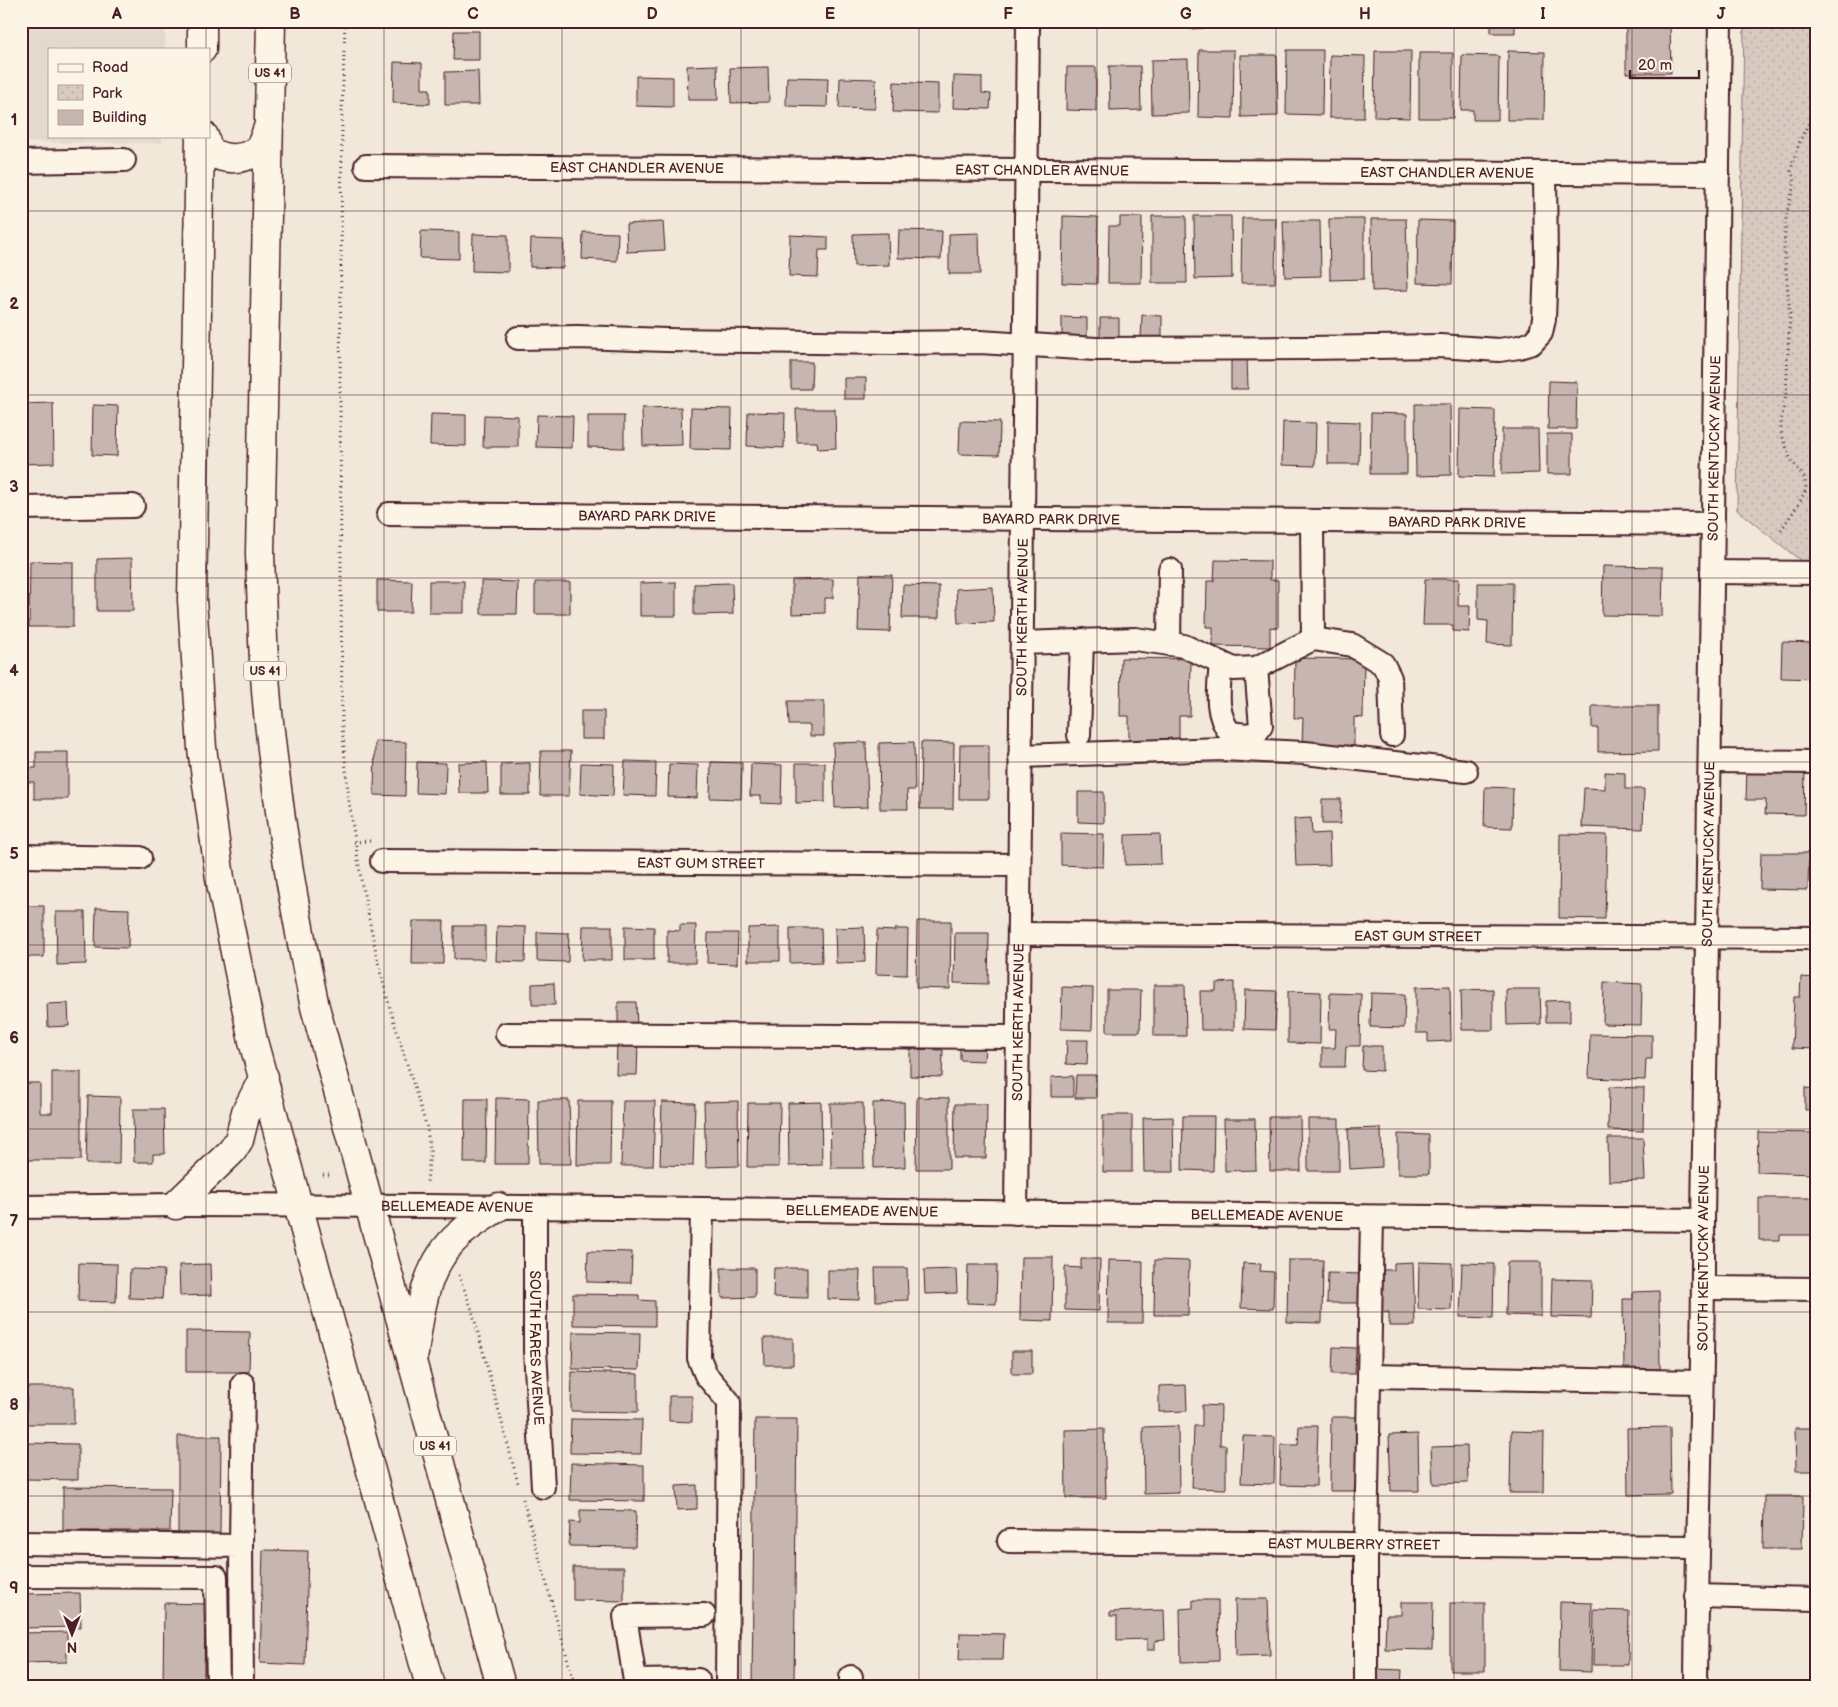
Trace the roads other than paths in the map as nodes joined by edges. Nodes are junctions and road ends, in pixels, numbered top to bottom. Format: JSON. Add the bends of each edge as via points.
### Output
{"nodes":[{"id":1,"x":202,"y":21,"type":"edge"},
{"id":2,"x":271,"y":21,"type":"edge"},
{"id":3,"x":1028,"y":21,"type":"edge"},
{"id":4,"x":1720,"y":21,"type":"edge"},
{"id":5,"x":202,"y":48,"type":"edge"},
{"id":6,"x":269,"y":125,"type":"junction"},
{"id":7,"x":200,"y":138,"type":"edge"},
{"id":8,"x":205,"y":138,"type":"edge"},
{"id":9,"x":124,"y":160,"type":"dead end"},
{"id":10,"x":21,"y":162,"type":"edge"},
{"id":11,"x":366,"y":166,"type":"dead end"},
{"id":12,"x":1026,"y":170,"type":"junction"},
{"id":13,"x":1545,"y":173,"type":"junction"},
{"id":14,"x":1718,"y":174,"type":"junction"},
{"id":15,"x":518,"y":338,"type":"dead end"},
{"id":16,"x":1025,"y":344,"type":"junction"},
{"id":17,"x":134,"y":506,"type":"dead end"},
{"id":18,"x":21,"y":508,"type":"edge"},
{"id":19,"x":389,"y":514,"type":"dead end"},
{"id":20,"x":1023,"y":519,"type":"junction"},
{"id":21,"x":1312,"y":521,"type":"junction"},
{"id":22,"x":1713,"y":524,"type":"junction"},
{"id":23,"x":1170,"y":570,"type":"dead end"},
{"id":24,"x":1712,"y":572,"type":"junction"},
{"id":25,"x":1817,"y":573,"type":"edge"},
{"id":26,"x":1313,"y":639,"type":"junction"},
{"id":27,"x":1082,"y":640,"type":"junction"},
{"id":28,"x":1022,"y":643,"type":"junction"},
{"id":29,"x":1169,"y":644,"type":"junction"},
{"id":30,"x":1221,"y":664,"type":"junction"},
{"id":31,"x":1256,"y":668,"type":"junction"},
{"id":32,"x":1079,"y":734,"type":"dead end"},
{"id":33,"x":1392,"y":735,"type":"dead end"},
{"id":34,"x":1020,"y":756,"type":"junction"},
{"id":35,"x":1710,"y":761,"type":"junction"},
{"id":36,"x":1817,"y":762,"type":"edge"},
{"id":37,"x":1466,"y":771,"type":"dead end"},
{"id":38,"x":21,"y":856,"type":"edge"},
{"id":39,"x":140,"y":858,"type":"dead end"},
{"id":40,"x":382,"y":861,"type":"dead end"},
{"id":41,"x":1019,"y":865,"type":"junction"},
{"id":42,"x":1019,"y":934,"type":"junction"},
{"id":43,"x":1707,"y":938,"type":"junction"},
{"id":44,"x":1817,"y":938,"type":"edge"},
{"id":45,"x":507,"y":1034,"type":"dead end"},
{"id":46,"x":1018,"y":1037,"type":"junction"},
{"id":47,"x":264,"y":1076,"type":"junction"},
{"id":48,"x":176,"y":1205,"type":"junction"},
{"id":49,"x":299,"y":1206,"type":"junction"},
{"id":50,"x":369,"y":1206,"type":"junction"},
{"id":51,"x":21,"y":1207,"type":"edge"},
{"id":52,"x":498,"y":1207,"type":"junction"},
{"id":53,"x":535,"y":1208,"type":"junction"},
{"id":54,"x":702,"y":1209,"type":"junction"},
{"id":55,"x":1016,"y":1213,"type":"junction"},
{"id":56,"x":1372,"y":1217,"type":"junction"},
{"id":57,"x":1703,"y":1220,"type":"junction"},
{"id":58,"x":1704,"y":1288,"type":"junction"},
{"id":59,"x":1817,"y":1289,"type":"edge"},
{"id":60,"x":412,"y":1364,"type":"junction"},
{"id":61,"x":1369,"y":1376,"type":"junction"},
{"id":62,"x":1702,"y":1382,"type":"junction"},
{"id":63,"x":243,"y":1384,"type":"dead end"},
{"id":64,"x":543,"y":1487,"type":"dead end"},
{"id":65,"x":1009,"y":1541,"type":"dead end"},
{"id":66,"x":21,"y":1543,"type":"edge"},
{"id":67,"x":1366,"y":1544,"type":"junction"},
{"id":68,"x":241,"y":1546,"type":"junction"},
{"id":69,"x":1698,"y":1547,"type":"junction"},
{"id":70,"x":21,"y":1576,"type":"edge"},
{"id":71,"x":1696,"y":1596,"type":"junction"},
{"id":72,"x":1817,"y":1599,"type":"edge"},
{"id":73,"x":704,"y":1615,"type":"dead end"},
{"id":74,"x":698,"y":1680,"type":"dead end"},
{"id":75,"x":635,"y":1683,"type":"edge"},
{"id":76,"x":218,"y":1686,"type":"edge"},
{"id":77,"x":242,"y":1686,"type":"edge"},
{"id":78,"x":430,"y":1686,"type":"edge"},
{"id":79,"x":501,"y":1686,"type":"edge"},
{"id":80,"x":727,"y":1686,"type":"edge"},
{"id":81,"x":1366,"y":1686,"type":"edge"},
{"id":82,"x":1696,"y":1686,"type":"edge"}],
"edges":[{"from":1,"to":5,"type":"highway"},
{"from":2,"to":6,"type":"highway","number":"US 41"},
{"from":3,"to":12,"type":"street","name":"SOUTH KERTH AVENUE"},
{"from":4,"to":14,"type":"street","name":"SOUTH KENTUCKY AVENUE"},
{"from":6,"to":8,"type":"highway","via":[[259,148],[247,156],[222,156],[209,149]]},
{"from":6,"to":50,"type":"highway","number":"US 41","via":[[260,553],[270,729],[282,830],[303,951]]},
{"from":7,"to":47,"type":"highway","via":[[192,600],[194,645],[202,748],[220,878]]},
{"from":9,"to":10,"type":"street"},
{"from":11,"to":12,"type":"street","name":"EAST CHANDLER AVENUE"},
{"from":12,"to":13,"type":"street","name":"EAST CHANDLER AVENUE"},
{"from":12,"to":16,"type":"street","name":"SOUTH KERTH AVENUE"},
{"from":13,"to":14,"type":"street","name":"EAST CHANDLER AVENUE"},
{"from":13,"to":16,"type":"street","via":[[1544,319],[1541,333],[1532,343],[1499,350],[1440,346],[1096,349]]},
{"from":14,"to":22,"type":"street","name":"SOUTH KENTUCKY AVENUE"},
{"from":15,"to":16,"type":"street"},
{"from":16,"to":20,"type":"street","name":"SOUTH KERTH AVENUE"},
{"from":17,"to":18,"type":"street"},
{"from":19,"to":20,"type":"street","name":"BAYARD PARK DRIVE"},
{"from":20,"to":21,"type":"street","name":"BAYARD PARK DRIVE"},
{"from":20,"to":28,"type":"street","name":"SOUTH KERTH AVENUE"},
{"from":21,"to":22,"type":"street","name":"BAYARD PARK DRIVE"},
{"from":21,"to":26,"type":"street"},
{"from":22,"to":24,"type":"street","name":"SOUTH KENTUCKY AVENUE"},
{"from":23,"to":29,"type":"street"},
{"from":24,"to":25,"type":"street"},
{"from":24,"to":35,"type":"street","name":"SOUTH KENTUCKY AVENUE"},
{"from":26,"to":31,"type":"street"},
{"from":26,"to":33,"type":"street","via":[[1352,645],[1383,664],[1390,678]]},
{"from":27,"to":28,"type":"street"},
{"from":27,"to":29,"type":"street","via":[[1135,638]]},
{"from":27,"to":32,"type":"street"},
{"from":28,"to":34,"type":"street","name":"SOUTH KERTH AVENUE"},
{"from":29,"to":30,"type":"street","via":[[1184,646]]},
{"from":30,"to":31,"type":"street","via":[[1234,669]]},
{"from":30,"to":31,"type":"street","via":[[1218,704],[1222,724],[1230,733],[1248,735],[1256,733],[1261,726]]},
{"from":34,"to":37,"type":"street","via":[[1222,750],[1305,753]]},
{"from":34,"to":41,"type":"street","name":"SOUTH KERTH AVENUE"},
{"from":35,"to":36,"type":"street"},
{"from":35,"to":43,"type":"street","name":"SOUTH KENTUCKY AVENUE"},
{"from":38,"to":39,"type":"street"},
{"from":40,"to":41,"type":"street","name":"EAST GUM STREET"},
{"from":41,"to":42,"type":"street","name":"SOUTH KERTH AVENUE"},
{"from":42,"to":43,"type":"street","name":"EAST GUM STREET"},
{"from":42,"to":46,"type":"street","name":"SOUTH KERTH AVENUE"},
{"from":43,"to":44,"type":"street","name":"EAST GUM STREET"},
{"from":43,"to":57,"type":"street","name":"SOUTH KENTUCKY AVENUE"},
{"from":45,"to":46,"type":"street"},
{"from":46,"to":55,"type":"street","name":"SOUTH KERTH AVENUE"},
{"from":47,"to":48,"type":"highway","via":[[232,1151]]},
{"from":47,"to":49,"type":"highway"},
{"from":48,"to":49,"type":"street","name":"BELLEMEADE AVENUE"},
{"from":48,"to":51,"type":"street","name":"BELLEMEADE AVENUE"},
{"from":49,"to":50,"type":"street","name":"BELLEMEADE AVENUE"},
{"from":49,"to":78,"type":"highway"},
{"from":50,"to":52,"type":"street","name":"BELLEMEADE AVENUE"},
{"from":50,"to":60,"type":"highway","number":"US 41"},
{"from":52,"to":53,"type":"street","name":"BELLEMEADE AVENUE"},
{"from":52,"to":60,"type":"highway","via":[[461,1233],[432,1270],[425,1288]]},
{"from":53,"to":54,"type":"street","name":"BELLEMEADE AVENUE"},
{"from":53,"to":64,"type":"street","name":"SOUTH FARES AVENUE","via":[[534,1350]]},
{"from":54,"to":55,"type":"street","name":"BELLEMEADE AVENUE"},
{"from":54,"to":80,"type":"street","via":[[699,1358],[706,1375],[729,1402]]},
{"from":55,"to":56,"type":"street","name":"BELLEMEADE AVENUE"},
{"from":56,"to":57,"type":"street","name":"BELLEMEADE AVENUE"},
{"from":56,"to":61,"type":"street"},
{"from":57,"to":58,"type":"street","name":"SOUTH KENTUCKY AVENUE"},
{"from":58,"to":59,"type":"street"},
{"from":58,"to":62,"type":"street","name":"SOUTH KENTUCKY AVENUE"},
{"from":60,"to":79,"type":"highway","number":"US 41"},
{"from":61,"to":62,"type":"street"},
{"from":61,"to":67,"type":"street"},
{"from":62,"to":69,"type":"street","name":"SOUTH KENTUCKY AVENUE"},
{"from":63,"to":68,"type":"street"},
{"from":65,"to":67,"type":"street","name":"EAST MULBERRY STREET"},
{"from":66,"to":68,"type":"street"},
{"from":67,"to":69,"type":"street","name":"EAST MULBERRY STREET"},
{"from":67,"to":81,"type":"street"},
{"from":68,"to":77,"type":"street"},
{"from":69,"to":71,"type":"street","name":"SOUTH KENTUCKY AVENUE"},
{"from":70,"to":76,"type":"street","via":[[216,1577]]},
{"from":71,"to":72,"type":"street"},
{"from":71,"to":82,"type":"street","name":"SOUTH KENTUCKY AVENUE"},
{"from":73,"to":75,"type":"street","via":[[625,1616]]},
{"from":74,"to":75,"type":"street"}]}
